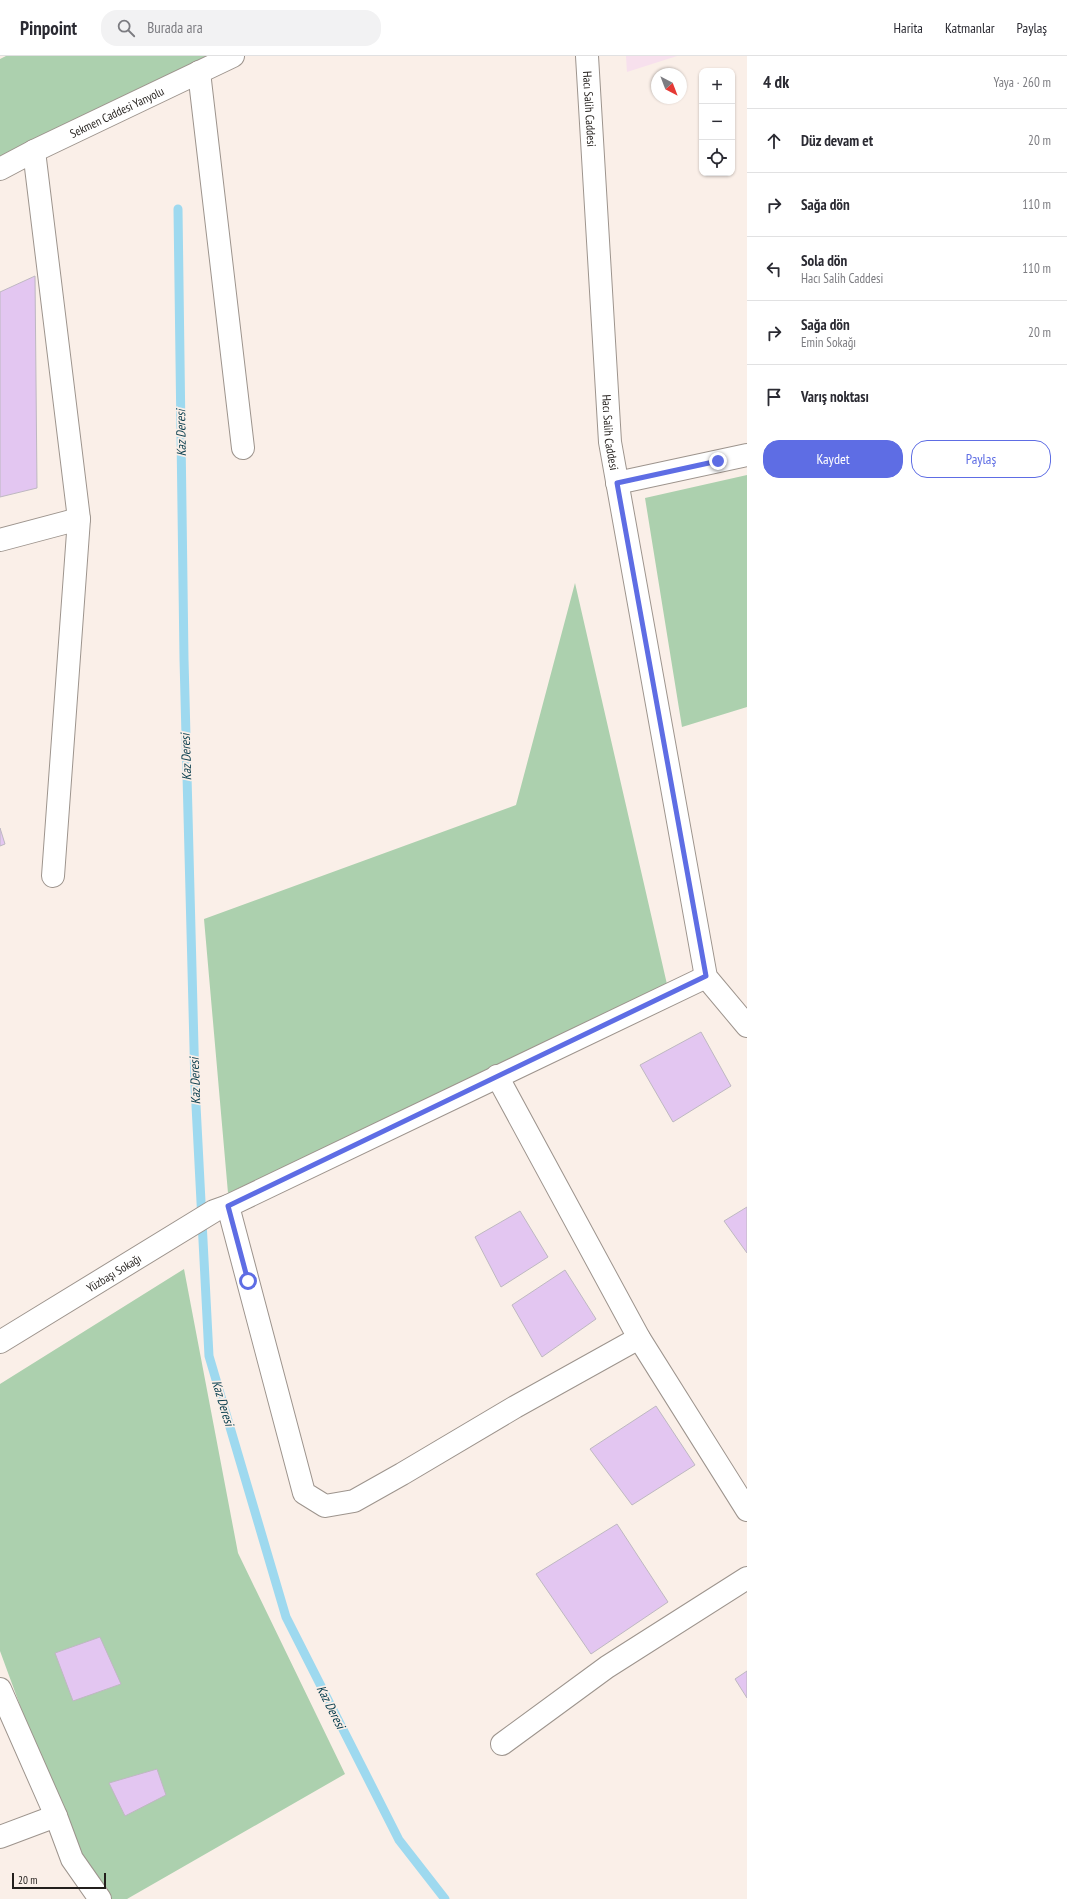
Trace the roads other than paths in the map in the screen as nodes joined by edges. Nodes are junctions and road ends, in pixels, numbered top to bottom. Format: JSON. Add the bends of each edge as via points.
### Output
{"nodes":[{"id":1,"x":233,"y":56,"type":"edge"},
{"id":2,"x":587,"y":56,"type":"edge"},
{"id":3,"x":199,"y":72,"type":"junction"},
{"id":4,"x":34,"y":151,"type":"junction"},
{"id":5,"x":0,"y":170,"type":"edge"},
{"id":6,"x":243,"y":448,"type":"dead end"},
{"id":7,"x":747,"y":455,"type":"edge"},
{"id":8,"x":617,"y":483,"type":"junction"},
{"id":9,"x":79,"y":519,"type":"junction"},
{"id":10,"x":0,"y":540,"type":"edge"},
{"id":11,"x":53,"y":876,"type":"dead end"},
{"id":12,"x":706,"y":976,"type":"junction"},
{"id":13,"x":747,"y":1026,"type":"edge"},
{"id":14,"x":497,"y":1076,"type":"junction"},
{"id":15,"x":221,"y":1208,"type":"junction"},
{"id":16,"x":639,"y":1338,"type":"junction"},
{"id":17,"x":0,"y":1342,"type":"edge"},
{"id":18,"x":747,"y":1510,"type":"edge"},
{"id":19,"x":747,"y":1578,"type":"edge"},
{"id":20,"x":0,"y":1689,"type":"edge"},
{"id":21,"x":502,"y":1744,"type":"dead end"},
{"id":22,"x":56,"y":1816,"type":"junction"},
{"id":23,"x":0,"y":1837,"type":"edge"},
{"id":24,"x":72,"y":1859,"type":"junction"},
{"id":25,"x":87,"y":1899,"type":"edge"},
{"id":26,"x":100,"y":1899,"type":"edge"}],
"edges":[{"from":1,"to":3,"type":"street","name":"Sekmen Caddesi Yanyolu"},
{"from":2,"to":8,"type":"street","name":"Hacı Salih Caddesi","via":[[610,442]]},
{"from":3,"to":4,"type":"street","name":"Sekmen Caddesi Yanyolu"},
{"from":3,"to":6,"type":"street"},
{"from":4,"to":5,"type":"street","name":"Sekmen Caddesi Yanyolu"},
{"from":4,"to":9,"type":"street"},
{"from":7,"to":8,"type":"street"},
{"from":8,"to":12,"type":"street","name":"Hacı Salih Caddesi"},
{"from":9,"to":10,"type":"street"},
{"from":9,"to":11,"type":"street"},
{"from":12,"to":13,"type":"street","name":"Hacı Salih Caddesi"},
{"from":12,"to":14,"type":"street","name":"Yüzbaşı Sokağı"},
{"from":14,"to":15,"type":"street","name":"Yüzbaşı Sokağı"},
{"from":14,"to":16,"type":"street"},
{"from":15,"to":16,"type":"street","via":[[304,1493],[326,1506],[354,1501]]},
{"from":15,"to":17,"type":"street","name":"Yüzbaşı Sokağı"},
{"from":16,"to":18,"type":"street"},
{"from":19,"to":21,"type":"street","via":[[607,1667]]},
{"from":20,"to":22,"type":"street"},
{"from":22,"to":23,"type":"street"},
{"from":22,"to":24,"type":"street"},
{"from":24,"to":25,"type":"street"},
{"from":24,"to":26,"type":"street"}]}
